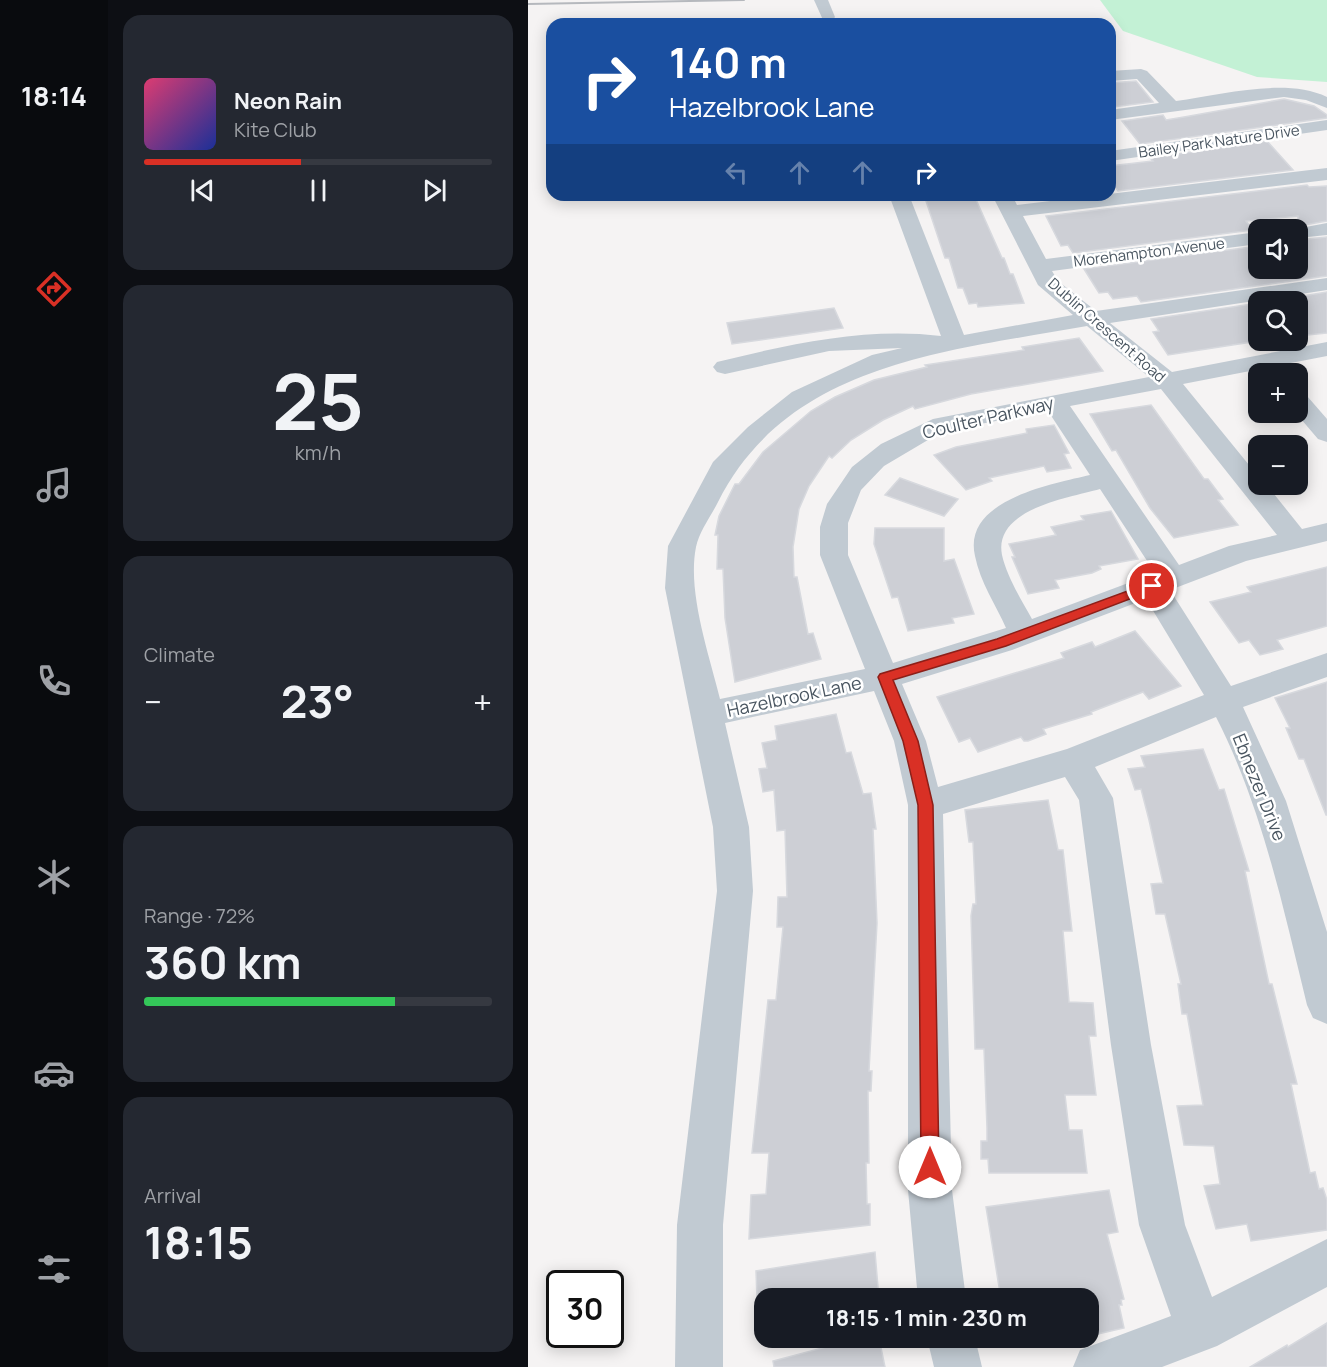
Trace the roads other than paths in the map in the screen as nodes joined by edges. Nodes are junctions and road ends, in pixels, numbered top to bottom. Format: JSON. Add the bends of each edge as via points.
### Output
{"nodes":[{"id":1,"x":822,"y":0,"type":"edge"},
{"id":2,"x":828,"y":16,"type":"dead end"},
{"id":3,"x":1116,"y":76,"type":"edge"},
{"id":4,"x":1327,"y":103,"type":"edge"},
{"id":5,"x":1172,"y":108,"type":"junction"},
{"id":6,"x":1116,"y":114,"type":"edge"},
{"id":7,"x":1327,"y":125,"type":"edge"},
{"id":8,"x":1285,"y":133,"type":"junction"},
{"id":9,"x":1302,"y":145,"type":"dead end"},
{"id":10,"x":1116,"y":153,"type":"edge"},
{"id":11,"x":1324,"y":165,"type":"edge"},
{"id":12,"x":1116,"y":190,"type":"edge"},
{"id":13,"x":901,"y":201,"type":"edge"},
{"id":14,"x":1023,"y":201,"type":"edge"},
{"id":15,"x":1006,"y":203,"type":"edge"},
{"id":16,"x":1327,"y":229,"type":"edge"},
{"id":17,"x":1308,"y":231,"type":"edge"},
{"id":18,"x":1248,"y":239,"type":"edge"},
{"id":19,"x":1039,"y":266,"type":"junction"},
{"id":20,"x":1327,"y":284,"type":"edge"},
{"id":21,"x":1089,"y":319,"type":"junction"},
{"id":22,"x":956,"y":344,"type":"junction"},
{"id":23,"x":1327,"y":349,"type":"edge"},
{"id":24,"x":1280,"y":363,"type":"edge"},
{"id":25,"x":725,"y":367,"type":"dead end"},
{"id":26,"x":1248,"y":369,"type":"edge"},
{"id":27,"x":1165,"y":378,"type":"junction"},
{"id":28,"x":1054,"y":401,"type":"junction"},
{"id":29,"x":1308,"y":412,"type":"edge"},
{"id":30,"x":1327,"y":434,"type":"edge"},
{"id":31,"x":1107,"y":479,"type":"junction"},
{"id":32,"x":1327,"y":532,"type":"edge"},
{"id":33,"x":1296,"y":540,"type":"junction"},
{"id":34,"x":1162,"y":582,"type":"junction"},
{"id":35,"x":1024,"y":634,"type":"junction"},
{"id":36,"x":1327,"y":665,"type":"edge"},
{"id":37,"x":885,"y":677,"type":"junction"},
{"id":38,"x":1223,"y":701,"type":"junction"},
{"id":39,"x":706,"y":714,"type":"junction"},
{"id":40,"x":1073,"y":761,"type":"junction"},
{"id":41,"x":925,"y":805,"type":"junction"},
{"id":42,"x":1327,"y":1005,"type":"edge"},
{"id":43,"x":1327,"y":1262,"type":"edge"},
{"id":44,"x":941,"y":1288,"type":"edge"},
{"id":45,"x":1200,"y":1329,"type":"junction"},
{"id":46,"x":953,"y":1348,"type":"edge"},
{"id":47,"x":699,"y":1367,"type":"edge"},
{"id":48,"x":958,"y":1367,"type":"edge"},
{"id":49,"x":1097,"y":1367,"type":"edge"}],
"edges":[{"from":1,"to":2,"type":"street"},
{"from":3,"to":5,"type":"street","via":[[1141,74]]},
{"from":4,"to":5,"type":"street","via":[[1310,94],[1284,92]]},
{"from":5,"to":6,"type":"street"},
{"from":7,"to":8,"type":"street","name":"Bailey Park Nature Drive"},
{"from":8,"to":9,"type":"street"},
{"from":8,"to":10,"type":"street","name":"Bailey Park Nature Drive"},
{"from":11,"to":12,"type":"street"},
{"from":13,"to":22,"type":"street"},
{"from":14,"to":15,"type":"street"},
{"from":15,"to":19,"type":"street","name":"Dublin Crescent Road"},
{"from":16,"to":17,"type":"street"},
{"from":18,"to":19,"type":"street","name":"Morehampton Avenue"},
{"from":19,"to":21,"type":"street","name":"Dublin Crescent Road","via":[[1049,285]]},
{"from":20,"to":21,"type":"street"},
{"from":21,"to":22,"type":"street"},
{"from":21,"to":27,"type":"street","name":"Dublin Crescent Road"},
{"from":22,"to":25,"type":"street","via":[[919,340],[829,344]]},
{"from":22,"to":39,"type":"street","via":[[880,360],[812,392],[757,432],[722,468],[682,546],[680,588]]},
{"from":23,"to":24,"type":"street","name":"Coulter Parkway"},
{"from":26,"to":27,"type":"street","name":"Coulter Parkway"},
{"from":27,"to":28,"type":"street","name":"Coulter Parkway"},
{"from":27,"to":33,"type":"street","name":"Dublin Crescent Road"},
{"from":28,"to":31,"type":"street","name":"Ebnezer Drive"},
{"from":28,"to":37,"type":"street","name":"Coulter Parkway","via":[[942,424],[908,437],[880,453],[845,497],[834,524],[834,555]]},
{"from":29,"to":30,"type":"street"},
{"from":31,"to":34,"type":"street","name":"Ebnezer Drive"},
{"from":31,"to":35,"type":"street","via":[[1019,505],[992,524],[987,537],[988,555]]},
{"from":32,"to":33,"type":"street","name":"Hazelbrook Lane"},
{"from":33,"to":34,"type":"street","name":"Hazelbrook Lane","via":[[1239,553]]},
{"from":34,"to":35,"type":"street","name":"Hazelbrook Lane"},
{"from":34,"to":38,"type":"street","name":"Ebnezer Drive"},
{"from":35,"to":37,"type":"street","name":"Hazelbrook Lane"},
{"from":36,"to":38,"type":"street"},
{"from":37,"to":39,"type":"street","name":"Hazelbrook Lane"},
{"from":37,"to":41,"type":"street","name":"Coulter Parkway","via":[[910,741]]},
{"from":38,"to":40,"type":"street"},
{"from":38,"to":42,"type":"street","name":"Ebnezer Drive","via":[[1258,772],[1285,849]]},
{"from":39,"to":47,"type":"street","via":[[731,827],[735,891],[700,1225]]},
{"from":40,"to":41,"type":"street"},
{"from":40,"to":45,"type":"street","via":[[1096,798],[1131,1045],[1162,1225]]},
{"from":41,"to":44,"type":"street","name":"Coulter Parkway","via":[[930,1190]]},
{"from":43,"to":45,"type":"street"},
{"from":45,"to":49,"type":"street"},
{"from":46,"to":48,"type":"street"}]}
